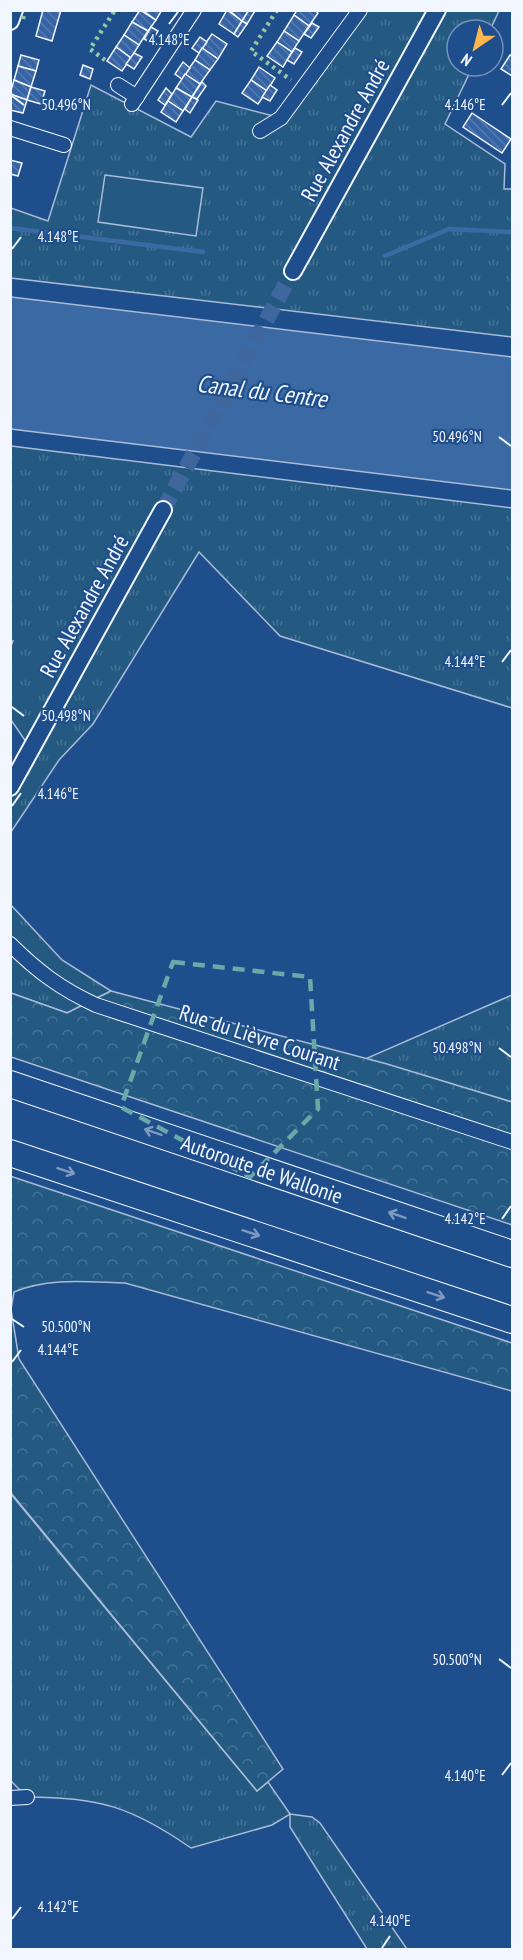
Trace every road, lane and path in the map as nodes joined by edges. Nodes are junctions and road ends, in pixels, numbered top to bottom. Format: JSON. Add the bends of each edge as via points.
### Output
{"nodes":[{"id":1,"x":14,"y":10,"type":"edge"},
{"id":2,"x":195,"y":10,"type":"edge"},
{"id":3,"x":360,"y":10,"type":"edge"},
{"id":4,"x":437,"y":10,"type":"edge"},
{"id":5,"x":10,"y":21,"type":"edge"},
{"id":6,"x":118,"y":86,"type":"dead end"},
{"id":7,"x":10,"y":128,"type":"edge"},
{"id":8,"x":260,"y":131,"type":"dead end"},
{"id":9,"x":64,"y":145,"type":"dead end"},
{"id":10,"x":293,"y":271,"type":"tunnel mouth"},
{"id":11,"x":163,"y":510,"type":"tunnel mouth"},
{"id":12,"x":10,"y":787,"type":"edge"},
{"id":13,"x":10,"y":944,"type":"edge"},
{"id":14,"x":10,"y":1084,"type":"edge"},
{"id":15,"x":513,"y":1142,"type":"edge"},
{"id":16,"x":10,"y":1153,"type":"edge"},
{"id":17,"x":513,"y":1254,"type":"edge"},
{"id":18,"x":513,"y":1320,"type":"edge"},
{"id":19,"x":27,"y":1797,"type":"dead end"},
{"id":20,"x":10,"y":1798,"type":"edge"}],
"edges":[{"from":1,"to":5,"type":"street"},
{"from":2,"to":6,"type":"street","via":[[135,100]]},
{"from":3,"to":8,"type":"street","via":[[281,118]]},
{"from":4,"to":10,"type":"street","name":"Rue Alexandre André"},
{"from":7,"to":9,"type":"street"},
{"from":11,"to":12,"type":"street","name":"Rue Alexandre André"},
{"from":13,"to":15,"type":"street","name":"Rue du Lièvre Courant","via":[[52,983],[96,1005]]},
{"from":17,"to":14,"type":"highway","name":"Autoroute de Wallonie","one_way":true},
{"from":16,"to":18,"type":"highway","one_way":true},
{"from":19,"to":20,"type":"street"}]}
